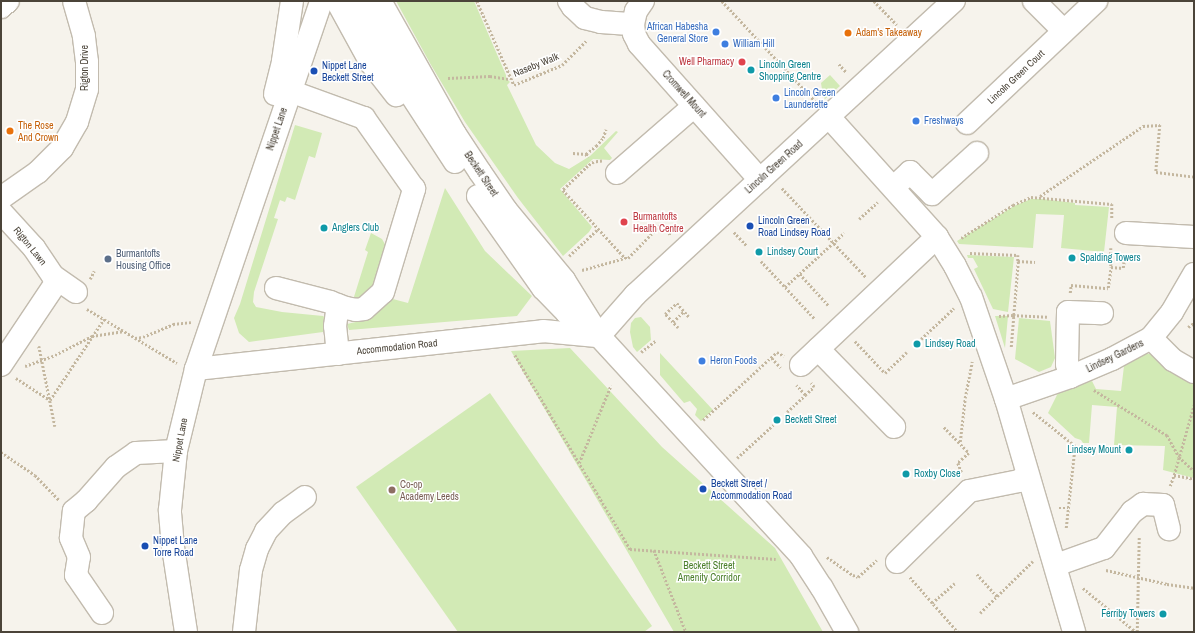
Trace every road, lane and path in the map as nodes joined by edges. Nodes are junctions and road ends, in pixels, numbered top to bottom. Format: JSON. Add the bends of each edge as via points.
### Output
{"nodes":[{"id":1,"x":8,"y":1,"type":"edge"},
{"id":2,"x":74,"y":1,"type":"edge"},
{"id":3,"x":292,"y":1,"type":"edge"},
{"id":4,"x":357,"y":1,"type":"edge"},
{"id":5,"x":380,"y":1,"type":"edge"},
{"id":6,"x":477,"y":1,"type":"edge"},
{"id":7,"x":570,"y":1,"type":"edge"},
{"id":8,"x":643,"y":1,"type":"edge"},
{"id":9,"x":722,"y":1,"type":"edge"},
{"id":10,"x":874,"y":1,"type":"edge"},
{"id":11,"x":954,"y":1,"type":"edge"},
{"id":12,"x":1034,"y":1,"type":"edge"},
{"id":13,"x":1096,"y":1,"type":"edge"},
{"id":14,"x":326,"y":2,"type":"edge"},
{"id":15,"x":1,"y":7,"type":"edge"},
{"id":16,"x":633,"y":24,"type":"junction"},
{"id":17,"x":899,"y":27,"type":"dead end"},
{"id":18,"x":1064,"y":31,"type":"junction"},
{"id":19,"x":589,"y":38,"type":"dead end"},
{"id":20,"x":421,"y":74,"type":"junction"},
{"id":21,"x":511,"y":79,"type":"junction"},
{"id":22,"x":290,"y":91,"type":"junction"},
{"id":23,"x":694,"y":106,"type":"junction"},
{"id":24,"x":823,"y":110,"type":"junction"},
{"id":25,"x":967,"y":123,"type":"dead end"},
{"id":26,"x":606,"y":129,"type":"dead end"},
{"id":27,"x":573,"y":153,"type":"dead end"},
{"id":28,"x":977,"y":153,"type":"dead end"},
{"id":29,"x":586,"y":154,"type":"junction"},
{"id":30,"x":588,"y":158,"type":"dead end"},
{"id":31,"x":460,"y":170,"type":"junction"},
{"id":32,"x":617,"y":173,"type":"joint"},
{"id":33,"x":1194,"y":177,"type":"edge"},
{"id":34,"x":769,"y":181,"type":"junction"},
{"id":35,"x":894,"y":188,"type":"junction"},
{"id":36,"x":1040,"y":197,"type":"junction"},
{"id":37,"x":1,"y":198,"type":"edge"},
{"id":38,"x":1,"y":212,"type":"edge"},
{"id":39,"x":859,"y":219,"type":"dead end"},
{"id":40,"x":730,"y":227,"type":"dead end"},
{"id":41,"x":598,"y":229,"type":"junction"},
{"id":42,"x":1117,"y":232,"type":"junction"},
{"id":43,"x":844,"y":233,"type":"dead end"},
{"id":44,"x":937,"y":237,"type":"junction"},
{"id":45,"x":1194,"y":237,"type":"edge"},
{"id":46,"x":960,"y":238,"type":"dead end"},
{"id":47,"x":677,"y":241,"type":"dead end"},
{"id":48,"x":834,"y":243,"type":"junction"},
{"id":49,"x":747,"y":246,"type":"dead end"},
{"id":50,"x":967,"y":253,"type":"dead end"},
{"id":51,"x":234,"y":254,"type":"junction"},
{"id":52,"x":625,"y":258,"type":"junction"},
{"id":53,"x":564,"y":260,"type":"dead end"},
{"id":54,"x":761,"y":261,"type":"dead end"},
{"id":55,"x":1018,"y":261,"type":"junction"},
{"id":56,"x":1035,"y":262,"type":"dead end"},
{"id":57,"x":1111,"y":267,"type":"junction"},
{"id":58,"x":578,"y":271,"type":"dead end"},
{"id":59,"x":800,"y":274,"type":"junction"},
{"id":60,"x":1194,"y":274,"type":"edge"},
{"id":61,"x":870,"y":282,"type":"dead end"},
{"id":62,"x":67,"y":286,"type":"junction"},
{"id":63,"x":785,"y":287,"type":"junction"},
{"id":64,"x":276,"y":288,"type":"dead end"},
{"id":65,"x":959,"y":304,"type":"dead end"},
{"id":66,"x":338,"y":305,"type":"junction"},
{"id":67,"x":830,"y":306,"type":"dead end"},
{"id":68,"x":37,"y":311,"type":"junction"},
{"id":69,"x":684,"y":311,"type":"junction"},
{"id":70,"x":1102,"y":313,"type":"dead end"},
{"id":71,"x":1013,"y":315,"type":"junction"},
{"id":72,"x":1068,"y":315,"type":"junction"},
{"id":73,"x":689,"y":317,"type":"dead end"},
{"id":74,"x":992,"y":317,"type":"dead end"},
{"id":75,"x":104,"y":319,"type":"junction"},
{"id":76,"x":815,"y":319,"type":"dead end"},
{"id":77,"x":673,"y":322,"type":"junction"},
{"id":78,"x":210,"y":328,"type":"junction"},
{"id":79,"x":678,"y":328,"type":"dead end"},
{"id":80,"x":124,"y":331,"type":"junction"},
{"id":81,"x":92,"y":336,"type":"junction"},
{"id":82,"x":599,"y":336,"type":"junction"},
{"id":83,"x":851,"y":337,"type":"dead end"},
{"id":84,"x":134,"y":338,"type":"junction"},
{"id":85,"x":1152,"y":338,"type":"junction"},
{"id":86,"x":921,"y":339,"type":"dead end"},
{"id":87,"x":655,"y":341,"type":"dead end"},
{"id":88,"x":818,"y":349,"type":"junction"},
{"id":89,"x":1010,"y":351,"type":"dead end"},
{"id":90,"x":513,"y":352,"type":"dead end"},
{"id":91,"x":907,"y":352,"type":"dead end"},
{"id":92,"x":338,"y":354,"type":"junction"},
{"id":93,"x":636,"y":357,"type":"dead end"},
{"id":94,"x":772,"y":358,"type":"junction"},
{"id":95,"x":974,"y":359,"type":"dead end"},
{"id":96,"x":42,"y":360,"type":"junction"},
{"id":97,"x":11,"y":369,"type":"edge"},
{"id":98,"x":196,"y":369,"type":"junction"},
{"id":99,"x":793,"y":372,"type":"junction"},
{"id":100,"x":1194,"y":372,"type":"edge"},
{"id":101,"x":1070,"y":377,"type":"junction"},
{"id":102,"x":611,"y":385,"type":"dead end"},
{"id":103,"x":805,"y":395,"type":"junction"},
{"id":104,"x":1010,"y":398,"type":"junction"},
{"id":105,"x":50,"y":400,"type":"junction"},
{"id":106,"x":1194,"y":405,"type":"edge"},
{"id":107,"x":787,"y":412,"type":"dead end"},
{"id":108,"x":698,"y":424,"type":"dead end"},
{"id":109,"x":773,"y":425,"type":"dead end"},
{"id":110,"x":55,"y":426,"type":"dead end"},
{"id":111,"x":944,"y":426,"type":"dead end"},
{"id":112,"x":894,"y":427,"type":"dead end"},
{"id":113,"x":960,"y":442,"type":"junction"},
{"id":114,"x":1075,"y":445,"type":"junction"},
{"id":115,"x":176,"y":451,"type":"junction"},
{"id":116,"x":1,"y":452,"type":"edge"},
{"id":117,"x":1092,"y":454,"type":"dead end"},
{"id":118,"x":1179,"y":457,"type":"junction"},
{"id":119,"x":733,"y":462,"type":"dead end"},
{"id":120,"x":580,"y":464,"type":"junction"},
{"id":121,"x":1194,"y":471,"type":"edge"},
{"id":122,"x":1027,"y":475,"type":"junction"},
{"id":123,"x":1174,"y":475,"type":"junction"},
{"id":124,"x":1194,"y":479,"type":"edge"},
{"id":125,"x":969,"y":491,"type":"junction"},
{"id":126,"x":305,"y":497,"type":"dead end"},
{"id":127,"x":1163,"y":505,"type":"junction"},
{"id":128,"x":1140,"y":506,"type":"junction"},
{"id":129,"x":74,"y":511,"type":"junction"},
{"id":130,"x":1169,"y":529,"type":"dead end"},
{"id":131,"x":1066,"y":532,"type":"dead end"},
{"id":132,"x":654,"y":550,"type":"junction"},
{"id":133,"x":824,"y":555,"type":"dead end"},
{"id":134,"x":1052,"y":556,"type":"junction"},
{"id":135,"x":780,"y":560,"type":"dead end"},
{"id":136,"x":897,"y":562,"type":"junction"},
{"id":137,"x":1100,"y":568,"type":"dead end"},
{"id":138,"x":977,"y":574,"type":"dead end"},
{"id":139,"x":1138,"y":577,"type":"junction"},
{"id":140,"x":955,"y":582,"type":"dead end"},
{"id":141,"x":1194,"y":588,"type":"edge"},
{"id":142,"x":997,"y":596,"type":"junction"},
{"id":143,"x":932,"y":603,"type":"junction"},
{"id":144,"x":980,"y":613,"type":"dead end"},
{"id":145,"x":102,"y":614,"type":"dead end"},
{"id":146,"x":960,"y":631,"type":"edge"},
{"id":147,"x":186,"y":632,"type":"edge"},
{"id":148,"x":244,"y":632,"type":"edge"},
{"id":149,"x":686,"y":632,"type":"edge"},
{"id":150,"x":847,"y":632,"type":"edge"},
{"id":151,"x":1074,"y":632,"type":"edge"},
{"id":152,"x":1137,"y":632,"type":"edge"}],
"edges":[{"from":1,"to":15,"type":"street"},
{"from":2,"to":37,"type":"street","name":"Rigton Drive","via":[[84,36],[87,62],[87,89],[77,122],[62,148],[38,172]]},
{"from":3,"to":51,"type":"street","name":"Nippet Lane","via":[[283,61]]},
{"from":4,"to":31,"type":"street","name":"Beckett Street","via":[[391,64]]},
{"from":5,"to":20,"type":"street","name":"Beckett Street"},
{"from":6,"to":21,"type":"path","name":"Naseby Walk"},
{"from":7,"to":16,"type":"street","via":[[585,18]]},
{"from":8,"to":16,"type":"street","via":[[636,11]]},
{"from":9,"to":24,"type":"path"},
{"from":10,"to":17,"type":"path"},
{"from":11,"to":24,"type":"street","name":"Lincoln Green Road"},
{"from":12,"to":18,"type":"street"},
{"from":13,"to":18,"type":"street","name":"Lincoln Green Court"},
{"from":14,"to":22,"type":"street","name":"Nippet Lane"},
{"from":14,"to":31,"type":"street","name":"Beckett Street","via":[[412,116]]},
{"from":16,"to":23,"type":"street","name":"Cromwell Mount","via":[[639,44]]},
{"from":18,"to":25,"type":"street","name":"Lincoln Green Court"},
{"from":19,"to":21,"type":"path","name":"Naseby Walk","via":[[562,65],[514,85]]},
{"from":20,"to":21,"type":"path","via":[[440,78],[490,76]]},
{"from":20,"to":82,"type":"street","name":"Beckett Street","via":[[480,172],[506,210],[564,280]]},
{"from":22,"to":51,"type":"street","name":"Nippet Lane"},
{"from":22,"to":66,"type":"street","via":[[364,118],[414,189],[383,292],[364,309],[356,310]]},
{"from":23,"to":32,"type":"street"},
{"from":23,"to":34,"type":"street","name":"Cromwell Mount"},
{"from":24,"to":34,"type":"street","name":"Lincoln Green Road"},
{"from":24,"to":35,"type":"street"},
{"from":26,"to":29,"type":"path","via":[[603,138]]},
{"from":27,"to":29,"type":"path"},
{"from":28,"to":35,"type":"street","via":[[932,194],[910,172]]},
{"from":29,"to":30,"type":"path"},
{"from":31,"to":82,"type":"street","name":"Beckett Street","via":[[543,288],[567,313]]},
{"from":32,"to":41,"type":"path","via":[[608,162],[592,162],[562,190]]},
{"from":33,"to":36,"type":"path","via":[[1156,172],[1160,125],[1143,126]]},
{"from":34,"to":48,"type":"path"},
{"from":34,"to":82,"type":"street","name":"Lincoln Green Road","via":[[625,305]]},
{"from":35,"to":39,"type":"path"},
{"from":35,"to":44,"type":"street"},
{"from":36,"to":42,"type":"path","via":[[1112,204]]},
{"from":36,"to":46,"type":"path","via":[[1031,197],[1013,205]]},
{"from":38,"to":62,"type":"street","name":"Rigton Lawn","via":[[34,248],[53,276]]},
{"from":40,"to":49,"type":"path"},
{"from":41,"to":52,"type":"path"},
{"from":41,"to":53,"type":"path"},
{"from":42,"to":45,"type":"street"},
{"from":42,"to":57,"type":"path"},
{"from":42,"to":57,"type":"path","via":[[1123,268]]},
{"from":43,"to":48,"type":"path"},
{"from":44,"to":88,"type":"street"},
{"from":44,"to":104,"type":"street","via":[[971,296]]},
{"from":47,"to":52,"type":"path","via":[[661,224],[628,258]]},
{"from":48,"to":59,"type":"path"},
{"from":48,"to":61,"type":"path"},
{"from":50,"to":55,"type":"path","via":[[1018,255]]},
{"from":51,"to":78,"type":"street","name":"Nippet Lane"},
{"from":52,"to":58,"type":"path"},
{"from":54,"to":63,"type":"path"},
{"from":55,"to":56,"type":"path"},
{"from":55,"to":71,"type":"path"},
{"from":57,"to":72,"type":"path","via":[[1108,288],[1071,285]]},
{"from":59,"to":63,"type":"path"},
{"from":59,"to":67,"type":"path"},
{"from":60,"to":85,"type":"street","name":"Lindsey Gardens","via":[[1172,312]]},
{"from":62,"to":68,"type":"street"},
{"from":62,"to":75,"type":"path","via":[[71,299]]},
{"from":63,"to":76,"type":"path"},
{"from":64,"to":66,"type":"street"},
{"from":65,"to":86,"type":"path"},
{"from":66,"to":92,"type":"street","via":[[335,326]]},
{"from":68,"to":96,"type":"path"},
{"from":68,"to":97,"type":"street"},
{"from":69,"to":73,"type":"path"},
{"from":69,"to":77,"type":"path"},
{"from":69,"to":77,"type":"path","via":[[677,303],[666,314]]},
{"from":70,"to":72,"type":"street"},
{"from":71,"to":72,"type":"path"},
{"from":71,"to":74,"type":"path"},
{"from":71,"to":89,"type":"path"},
{"from":72,"to":101,"type":"street","via":[[1067,364]]},
{"from":75,"to":80,"type":"path"},
{"from":75,"to":81,"type":"path"},
{"from":77,"to":79,"type":"path"},
{"from":78,"to":84,"type":"path","via":[[190,322],[179,323]]},
{"from":78,"to":98,"type":"street","name":"Nippet Lane"},
{"from":80,"to":81,"type":"path"},
{"from":80,"to":84,"type":"path"},
{"from":81,"to":96,"type":"path"},
{"from":81,"to":105,"type":"path"},
{"from":82,"to":92,"type":"street","name":"Accommodation Road","via":[[543,331]]},
{"from":82,"to":150,"type":"street","name":"Beckett Street","via":[[800,556]]},
{"from":83,"to":91,"type":"path","via":[[885,373]]},
{"from":84,"to":98,"type":"path","via":[[182,367]]},
{"from":85,"to":100,"type":"street","via":[[1173,360]]},
{"from":85,"to":101,"type":"street","name":"Lindsey Gardens"},
{"from":87,"to":93,"type":"path"},
{"from":88,"to":99,"type":"street"},
{"from":88,"to":112,"type":"street"},
{"from":90,"to":120,"type":"path"},
{"from":92,"to":98,"type":"street","name":"Accommodation Road"},
{"from":94,"to":99,"type":"path"},
{"from":94,"to":99,"type":"path","via":[[777,352]]},
{"from":94,"to":108,"type":"path"},
{"from":95,"to":113,"type":"path","via":[[965,398]]},
{"from":96,"to":97,"type":"path"},
{"from":96,"to":105,"type":"path"},
{"from":97,"to":105,"type":"path"},
{"from":98,"to":115,"type":"street","name":"Nippet Lane"},
{"from":99,"to":103,"type":"path"},
{"from":99,"to":103,"type":"path","via":[[814,387]]},
{"from":101,"to":104,"type":"street","name":"Lindsey Gardens"},
{"from":101,"to":118,"type":"path","via":[[1168,435]]},
{"from":102,"to":120,"type":"path"},
{"from":103,"to":107,"type":"path"},
{"from":104,"to":114,"type":"path"},
{"from":104,"to":122,"type":"street"},
{"from":105,"to":110,"type":"path"},
{"from":106,"to":118,"type":"path"},
{"from":109,"to":119,"type":"path"},
{"from":111,"to":113,"type":"path"},
{"from":113,"to":125,"type":"path","via":[[969,452],[958,463]]},
{"from":114,"to":117,"type":"path","via":[[1084,453]]},
{"from":114,"to":131,"type":"path"},
{"from":115,"to":129,"type":"street","via":[[136,453],[116,467]]},
{"from":115,"to":147,"type":"street","name":"Nippet Lane","via":[[170,510]]},
{"from":116,"to":129,"type":"path","via":[[35,475],[51,493]]},
{"from":118,"to":121,"type":"path"},
{"from":118,"to":123,"type":"path"},
{"from":120,"to":132,"type":"path","via":[[630,549]]},
{"from":122,"to":125,"type":"street","via":[[1019,481]]},
{"from":122,"to":134,"type":"street"},
{"from":123,"to":124,"type":"path"},
{"from":123,"to":127,"type":"path"},
{"from":125,"to":136,"type":"street"},
{"from":126,"to":148,"type":"street","via":[[283,513],[266,531],[257,549],[251,570]]},
{"from":127,"to":128,"type":"street"},
{"from":127,"to":130,"type":"street"},
{"from":128,"to":134,"type":"street","via":[[1132,512],[1104,548]]},
{"from":128,"to":139,"type":"path"},
{"from":129,"to":145,"type":"street","via":[[70,538],[78,557],[76,575]]},
{"from":132,"to":135,"type":"path"},
{"from":132,"to":149,"type":"path"},
{"from":133,"to":136,"type":"path","via":[[858,577],[887,552]]},
{"from":134,"to":142,"type":"path"},
{"from":134,"to":151,"type":"street"},
{"from":134,"to":152,"type":"path"},
{"from":136,"to":143,"type":"path"},
{"from":137,"to":139,"type":"path"},
{"from":138,"to":142,"type":"path"},
{"from":139,"to":141,"type":"path"},
{"from":139,"to":152,"type":"path"},
{"from":140,"to":143,"type":"path"},
{"from":142,"to":144,"type":"path"},
{"from":143,"to":146,"type":"path"}]}
